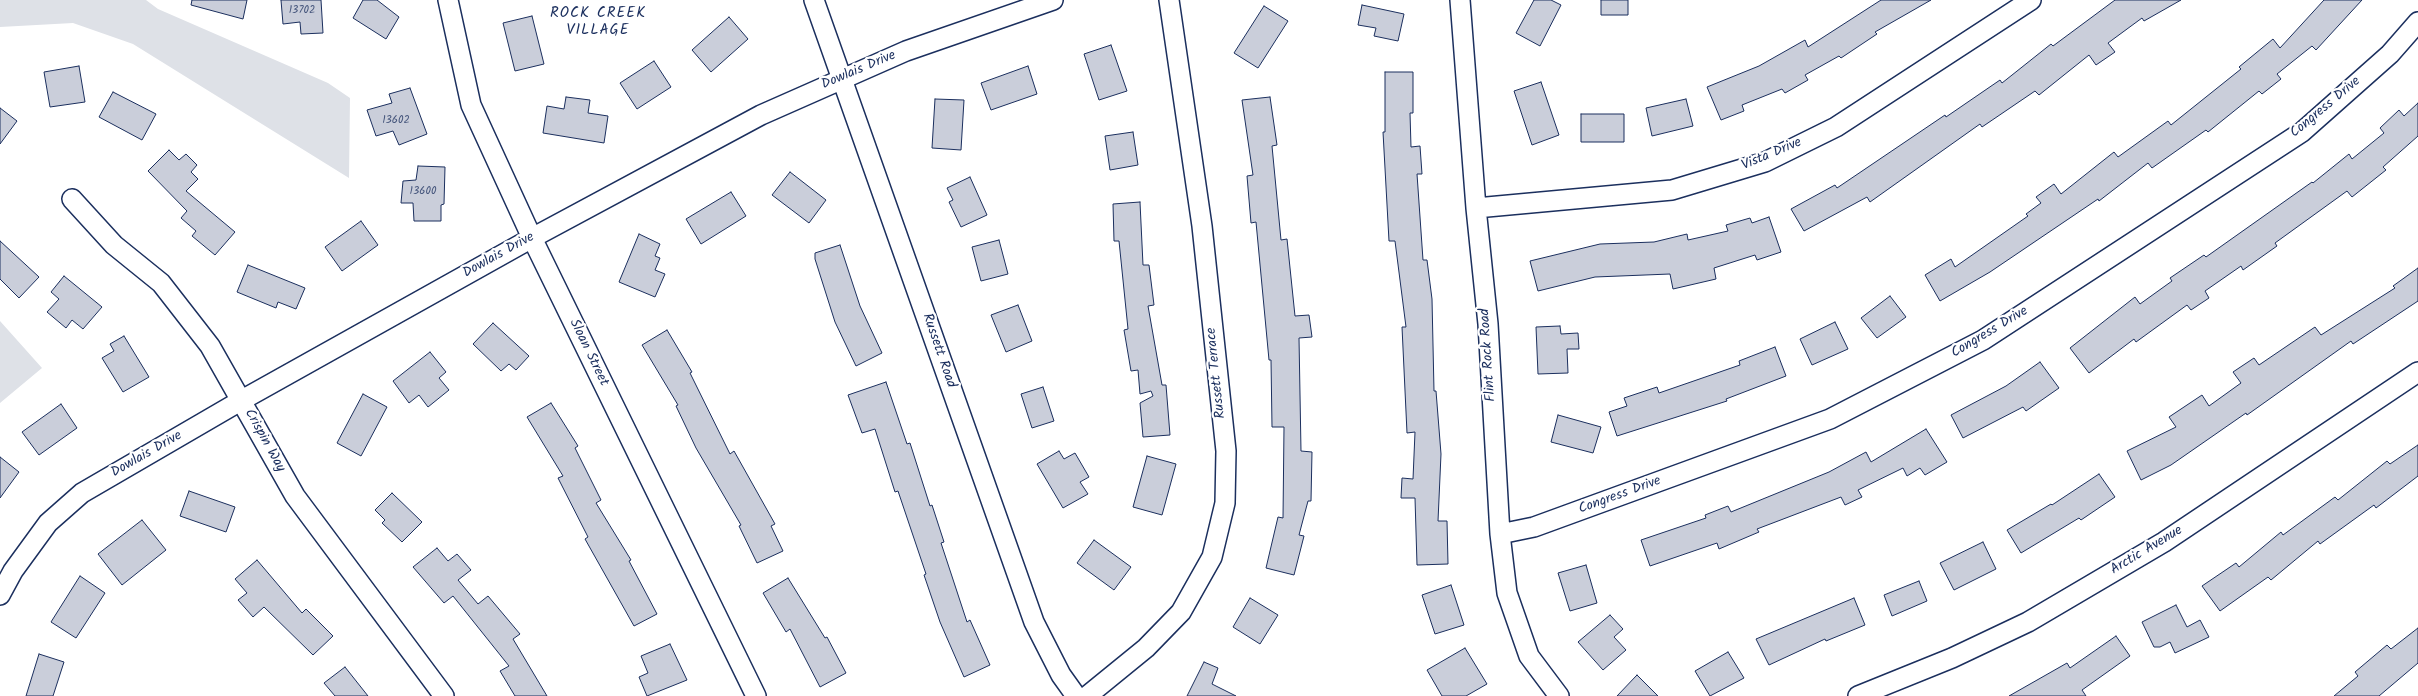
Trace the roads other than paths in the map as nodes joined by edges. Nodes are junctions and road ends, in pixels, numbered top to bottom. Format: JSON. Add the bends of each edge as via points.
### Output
{"nodes":[{"id":1,"x":448,"y":0,"type":"edge"},
{"id":2,"x":814,"y":0,"type":"edge"},
{"id":3,"x":1053,"y":0,"type":"edge"},
{"id":4,"x":1169,"y":0,"type":"edge"},
{"id":5,"x":1460,"y":0,"type":"edge"},
{"id":6,"x":2031,"y":0,"type":"edge"},
{"id":7,"x":2418,"y":22,"type":"edge"},
{"id":8,"x":842,"y":77,"type":"junction"},
{"id":9,"x":72,"y":199,"type":"dead end"},
{"id":10,"x":1476,"y":208,"type":"junction"},
{"id":11,"x":532,"y":238,"type":"junction"},
{"id":12,"x":2418,"y":372,"type":"edge"},
{"id":13,"x":242,"y":400,"type":"junction"},
{"id":14,"x":1500,"y":534,"type":"junction"},
{"id":15,"x":0,"y":595,"type":"edge"},
{"id":16,"x":1867,"y":694,"type":"edge"},
{"id":17,"x":444,"y":696,"type":"edge"},
{"id":18,"x":756,"y":696,"type":"edge"},
{"id":19,"x":1076,"y":696,"type":"edge"},
{"id":20,"x":1087,"y":696,"type":"edge"},
{"id":21,"x":1560,"y":696,"type":"edge"}],
"edges":[{"from":1,"to":11,"type":"street","name":"Sloan Street","via":[[471,105]]},
{"from":2,"to":8,"type":"street","name":"Russett Road"},
{"from":3,"to":8,"type":"street","name":"Dowlais Drive"},
{"from":4,"to":20,"type":"street","name":"Russett Terrace","via":[[1202,226],[1226,451],[1225,502],[1212,557],[1181,612],[1146,648]]},
{"from":5,"to":10,"type":"street","name":"Flint Rock Road"},
{"from":6,"to":10,"type":"street","name":"Vista Drive","via":[[1836,127],[1765,162],[1672,190]]},
{"from":7,"to":14,"type":"street","name":"Congress Drive","via":[[2390,54],[2302,132],[1983,340],[1830,419],[1534,527]]},
{"from":8,"to":11,"type":"street","name":"Dowlais Drive","via":[[761,115]]},
{"from":8,"to":19,"type":"street","name":"Russett Road","via":[[1034,622],[1061,675]]},
{"from":9,"to":13,"type":"street","name":"Crispin Way","via":[[114,244],[161,282],[210,346]]},
{"from":10,"to":14,"type":"street","name":"Flint Rock Road","via":[[1488,324]]},
{"from":11,"to":13,"type":"street","name":"Dowlais Drive"},
{"from":11,"to":18,"type":"street","name":"Sloan Street"},
{"from":12,"to":16,"type":"street","name":"Arctic Avenue","via":[[2164,542],[2028,622]]},
{"from":13,"to":15,"type":"street","name":"Dowlais Drive","via":[[82,493],[48,524],[13,571]]},
{"from":13,"to":17,"type":"street","name":"Crispin Way","via":[[295,496]]},
{"from":14,"to":21,"type":"street","name":"Flint Rock Road","via":[[1506,593],[1529,656]]}]}
